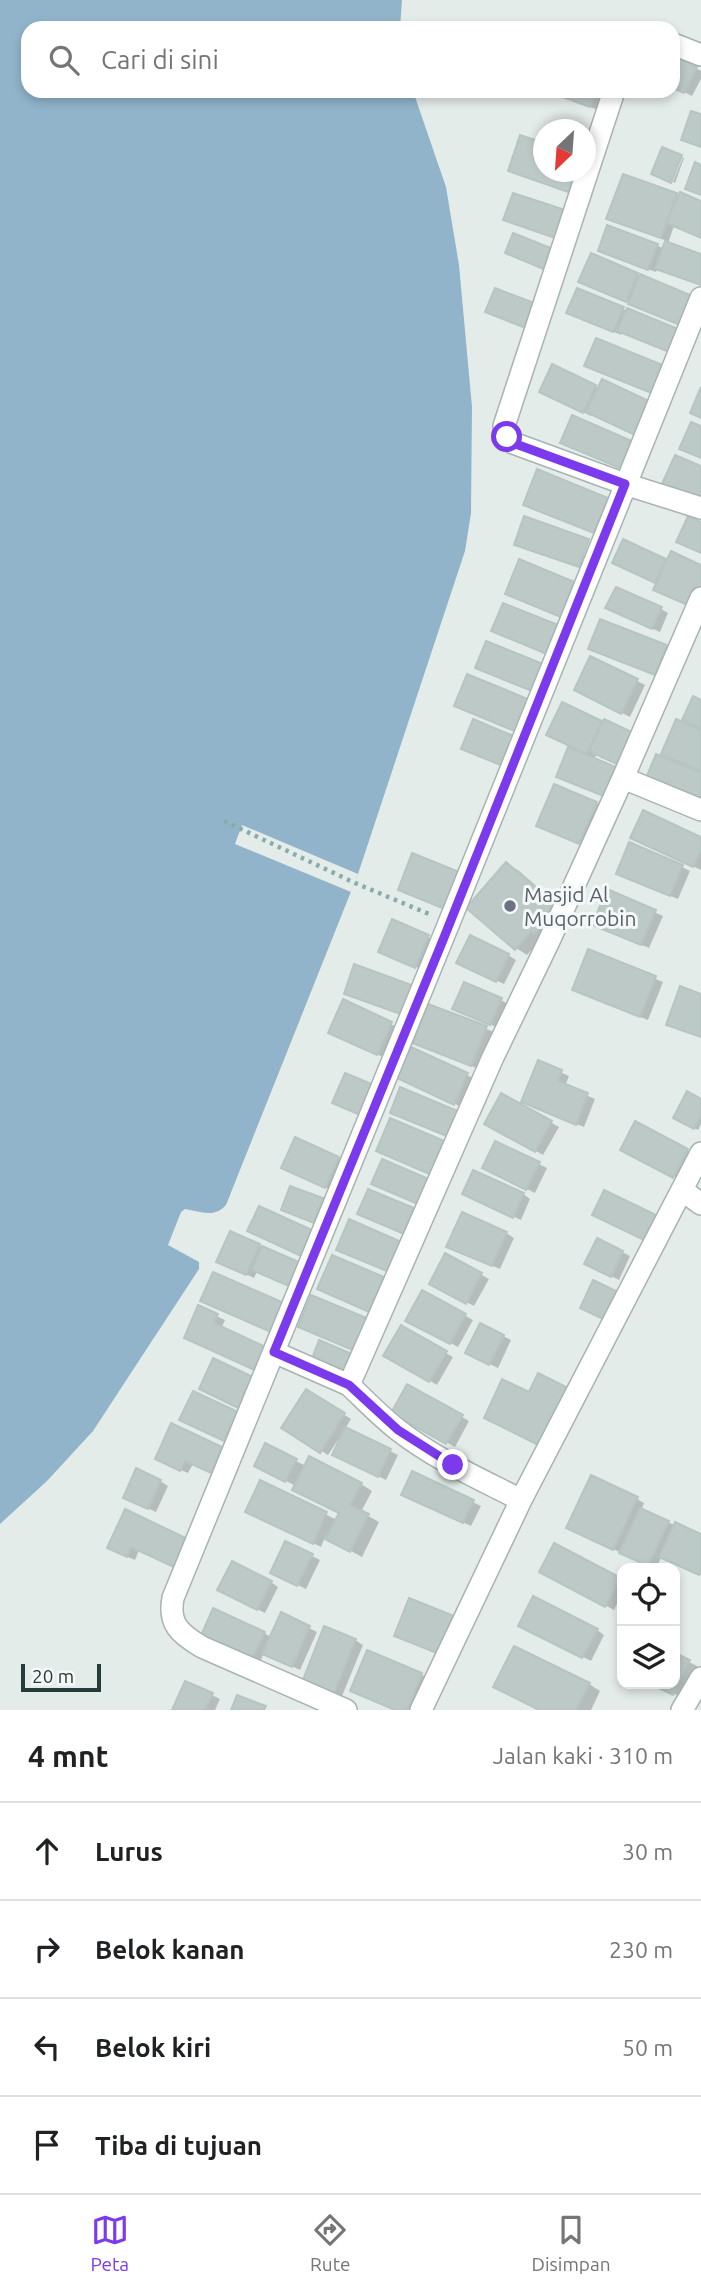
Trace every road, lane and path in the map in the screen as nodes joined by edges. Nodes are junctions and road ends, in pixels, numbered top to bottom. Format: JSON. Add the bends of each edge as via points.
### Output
{"nodes":[{"id":1,"x":680,"y":47,"type":"edge"},
{"id":2,"x":701,"y":55,"type":"edge"},
{"id":3,"x":612,"y":98,"type":"edge"},
{"id":4,"x":701,"y":298,"type":"edge"},
{"id":5,"x":625,"y":484,"type":"junction"},
{"id":6,"x":701,"y":508,"type":"edge"},
{"id":7,"x":701,"y":598,"type":"edge"},
{"id":8,"x":623,"y":778,"type":"junction"},
{"id":9,"x":701,"y":810,"type":"edge"},
{"id":10,"x":224,"y":821,"type":"dead end"},
{"id":11,"x":449,"y":923,"type":"junction"},
{"id":12,"x":701,"y":1153,"type":"edge"},
{"id":13,"x":682,"y":1190,"type":"junction"},
{"id":14,"x":701,"y":1204,"type":"edge"},
{"id":15,"x":274,"y":1352,"type":"junction"},
{"id":16,"x":349,"y":1385,"type":"junction"},
{"id":17,"x":521,"y":1500,"type":"junction"},
{"id":18,"x":701,"y":1678,"type":"edge"},
{"id":19,"x":346,"y":1710,"type":"edge"},
{"id":20,"x":421,"y":1710,"type":"edge"},
{"id":21,"x":682,"y":1710,"type":"edge"}],
"edges":[{"from":1,"to":2,"type":"street"},
{"from":3,"to":5,"type":"street","via":[[504,426],[513,443]]},
{"from":4,"to":5,"type":"street"},
{"from":5,"to":6,"type":"street"},
{"from":5,"to":11,"type":"street"},
{"from":7,"to":8,"type":"street"},
{"from":8,"to":9,"type":"street"},
{"from":8,"to":16,"type":"street","via":[[493,1057]]},
{"from":10,"to":11,"type":"path"},
{"from":11,"to":15,"type":"street"},
{"from":12,"to":13,"type":"street"},
{"from":13,"to":14,"type":"street"},
{"from":13,"to":17,"type":"street"},
{"from":15,"to":16,"type":"street"},
{"from":15,"to":19,"type":"street","via":[[171,1612],[186,1637],[202,1647]]},
{"from":16,"to":17,"type":"street","via":[[398,1430]]},
{"from":17,"to":20,"type":"street"},
{"from":18,"to":21,"type":"street"}]}
